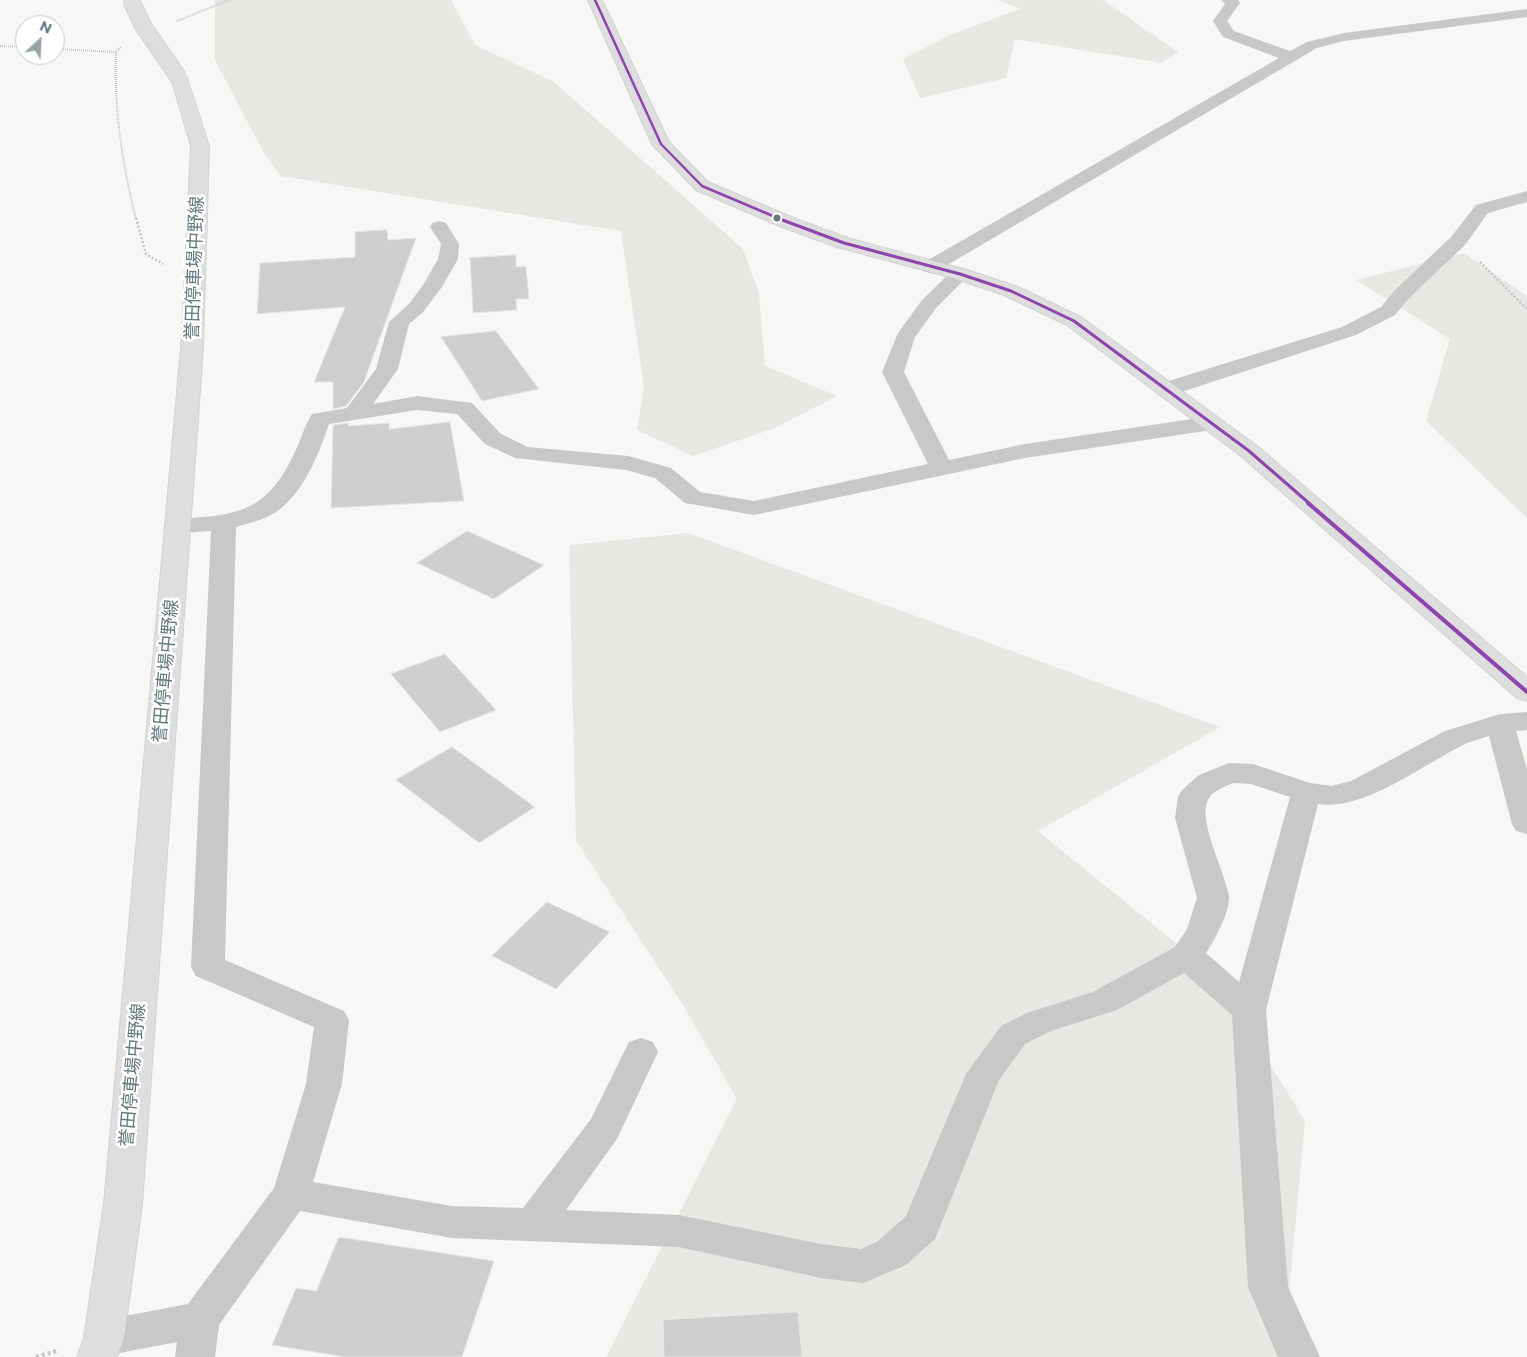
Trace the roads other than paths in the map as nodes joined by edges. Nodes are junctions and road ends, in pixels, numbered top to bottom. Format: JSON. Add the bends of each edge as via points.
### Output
{"nodes":[{"id":1,"x":131,"y":0,"type":"edge"},
{"id":2,"x":594,"y":0,"type":"edge"},
{"id":3,"x":1228,"y":0,"type":"edge"},
{"id":4,"x":1527,"y":13,"type":"edge"},
{"id":5,"x":1292,"y":57,"type":"junction"},
{"id":6,"x":1527,"y":196,"type":"edge"},
{"id":7,"x":439,"y":227,"type":"dead end"},
{"id":8,"x":930,"y":267,"type":"junction"},
{"id":9,"x":960,"y":274,"type":"junction"},
{"id":10,"x":1167,"y":389,"type":"junction"},
{"id":11,"x":355,"y":413,"type":"junction"},
{"id":12,"x":1212,"y":423,"type":"junction"},
{"id":13,"x":942,"y":468,"type":"junction"},
{"id":14,"x":224,"y":522,"type":"junction"},
{"id":15,"x":177,"y":526,"type":"junction"},
{"id":16,"x":1527,"y":692,"type":"edge"},
{"id":17,"x":1514,"y":722,"type":"edge"},
{"id":18,"x":1306,"y":792,"type":"junction"},
{"id":19,"x":1527,"y":824,"type":"edge"},
{"id":20,"x":1187,"y":956,"type":"junction"},
{"id":21,"x":1248,"y":1010,"type":"junction"},
{"id":22,"x":641,"y":1052,"type":"dead end"},
{"id":23,"x":291,"y":1194,"type":"junction"},
{"id":24,"x":534,"y":1224,"type":"junction"},
{"id":25,"x":198,"y":1338,"type":"edge"},
{"id":26,"x":101,"y":1348,"type":"edge"},
{"id":27,"x":1300,"y":1357,"type":"edge"}],
"edges":[{"from":1,"to":15,"type":"main road","name":"誉田停車場中野線","bridge":true,"via":[[143,26],[179,78],[200,146],[192,348]]},
{"from":2,"to":8,"type":"main road","via":[[661,144],[702,186],[789,223]]},
{"from":3,"to":5,"type":"street","via":[[1233,3],[1220,21],[1228,34]]},
{"from":4,"to":5,"type":"street","via":[[1344,36],[1312,45]]},
{"from":5,"to":8,"type":"street"},
{"from":6,"to":10,"type":"street","via":[[1482,209],[1458,240],[1388,311],[1349,331]]},
{"from":7,"to":11,"type":"street","via":[[450,244],[448,259],[416,308],[399,322],[387,369]]},
{"from":8,"to":9,"type":"main road"},
{"from":9,"to":10,"type":"main road","via":[[1011,291],[1074,322]]},
{"from":9,"to":13,"type":"street","via":[[929,304],[904,337],[894,372]]},
{"from":10,"to":12,"type":"main road"},
{"from":11,"to":13,"type":"street","via":[[417,403],[464,408],[493,439],[522,453],[628,464],[663,473],[693,498],[754,508]]},
{"from":11,"to":14,"type":"street","via":[[320,419],[312,442],[286,490],[259,512]]},
{"from":12,"to":13,"type":"street","via":[[1024,451]]},
{"from":12,"to":16,"type":"main road","via":[[1249,451]]},
{"from":14,"to":15,"type":"street"},
{"from":14,"to":23,"type":"street","via":[[208,968],[332,1020],[324,1084]]},
{"from":15,"to":26,"type":"main road","name":"誉田停車場中野線","via":[[123,1204]]},
{"from":17,"to":18,"type":"street","via":[[1455,737],[1361,788],[1330,796]]},
{"from":17,"to":19,"type":"street"},
{"from":18,"to":20,"type":"street","via":[[1253,774],[1229,773],[1209,782],[1193,797],[1190,818],[1212,898],[1203,931]]},
{"from":18,"to":21,"type":"street"},
{"from":20,"to":21,"type":"street"},
{"from":20,"to":24,"type":"street","via":[[1106,1000],[1039,1022],[1013,1035],[984,1074],[921,1227],[892,1253],[864,1266],[822,1261],[679,1230]]},
{"from":21,"to":27,"type":"street","via":[[1268,1286]]},
{"from":22,"to":24,"type":"street","via":[[604,1129]]},
{"from":23,"to":24,"type":"street","via":[[452,1222]]},
{"from":23,"to":25,"type":"street"},
{"from":25,"to":26,"type":"street"}]}
